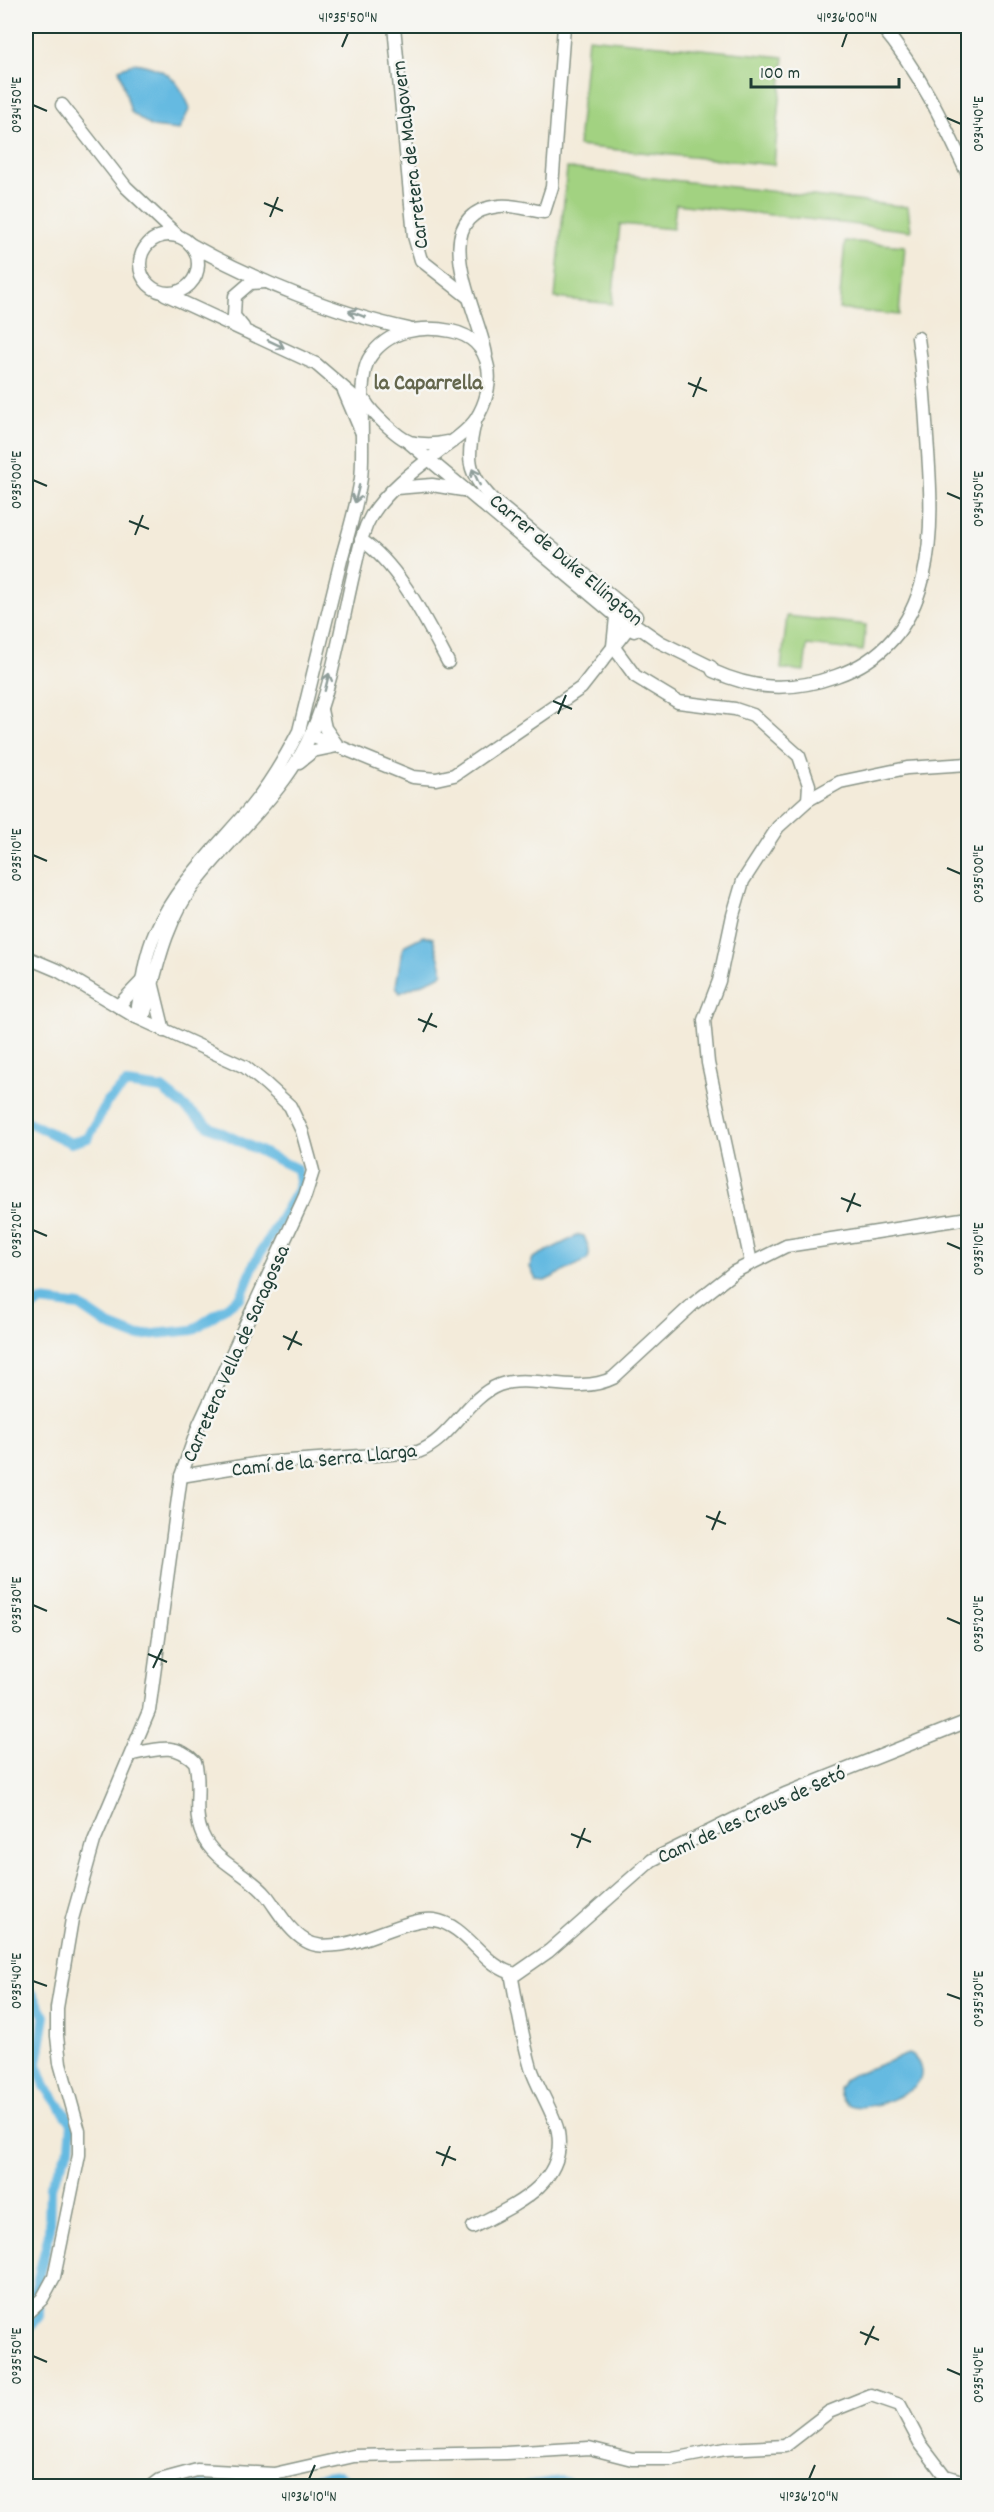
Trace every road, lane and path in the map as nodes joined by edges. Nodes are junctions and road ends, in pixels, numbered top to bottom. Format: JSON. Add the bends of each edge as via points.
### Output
{"nodes":[{"id":1,"x":394,"y":26,"type":"edge"},
{"id":2,"x":564,"y":26,"type":"edge"},
{"id":3,"x":881,"y":26,"type":"edge"},
{"id":4,"x":62,"y":105,"type":"dead end"},
{"id":5,"x":969,"y":175,"type":"edge"},
{"id":6,"x":178,"y":236,"type":"junction"},
{"id":7,"x":190,"y":244,"type":"junction"},
{"id":8,"x":267,"y":281,"type":"junction"},
{"id":9,"x":165,"y":294,"type":"junction"},
{"id":10,"x":469,"y":297,"type":"junction"},
{"id":11,"x":478,"y":324,"type":"junction"},
{"id":12,"x":244,"y":329,"type":"junction"},
{"id":13,"x":413,"y":330,"type":"junction"},
{"id":14,"x":454,"y":332,"type":"junction"},
{"id":15,"x":918,"y":338,"type":"dead end"},
{"id":16,"x":486,"y":356,"type":"junction"},
{"id":17,"x":344,"y":391,"type":"junction"},
{"id":18,"x":366,"y":403,"type":"junction"},
{"id":19,"x":475,"y":422,"type":"junction"},
{"id":20,"x":364,"y":436,"type":"junction"},
{"id":21,"x":408,"y":441,"type":"junction"},
{"id":22,"x":452,"y":442,"type":"junction"},
{"id":23,"x":429,"y":459,"type":"junction"},
{"id":24,"x":396,"y":488,"type":"junction"},
{"id":25,"x":465,"y":490,"type":"junction"},
{"id":26,"x":361,"y":540,"type":"junction"},
{"id":27,"x":632,"y":613,"type":"junction"},
{"id":28,"x":616,"y":616,"type":"junction"},
{"id":29,"x":629,"y":627,"type":"junction"},
{"id":30,"x":641,"y":637,"type":"junction"},
{"id":31,"x":613,"y":646,"type":"junction"},
{"id":32,"x":679,"y":650,"type":"junction"},
{"id":33,"x":447,"y":662,"type":"dead end"},
{"id":34,"x":712,"y":670,"type":"junction"},
{"id":35,"x":306,"y":702,"type":"junction"},
{"id":36,"x":321,"y":706,"type":"junction"},
{"id":37,"x":311,"y":735,"type":"junction"},
{"id":38,"x":338,"y":746,"type":"junction"},
{"id":39,"x":288,"y":752,"type":"junction"},
{"id":40,"x":969,"y":764,"type":"edge"},
{"id":41,"x":291,"y":769,"type":"junction"},
{"id":42,"x":808,"y":800,"type":"junction"},
{"id":43,"x":26,"y":957,"type":"edge"},
{"id":44,"x":147,"y":982,"type":"junction"},
{"id":45,"x":118,"y":1006,"type":"junction"},
{"id":46,"x":139,"y":1019,"type":"junction"},
{"id":47,"x":164,"y":1031,"type":"junction"},
{"id":48,"x":969,"y":1218,"type":"edge"},
{"id":49,"x":751,"y":1262,"type":"junction"},
{"id":50,"x":181,"y":1476,"type":"junction"},
{"id":51,"x":969,"y":1721,"type":"edge"},
{"id":52,"x":132,"y":1754,"type":"junction"},
{"id":53,"x":512,"y":1973,"type":"junction"},
{"id":54,"x":473,"y":2227,"type":"dead end"},
{"id":55,"x":26,"y":2314,"type":"edge"},
{"id":56,"x":969,"y":2483,"type":"edge"},
{"id":57,"x":152,"y":2487,"type":"edge"}],
"edges":[{"from":1,"to":10,"type":"street","name":"Carretera de Malgovern","via":[[414,236],[421,260]]},
{"from":2,"to":10,"type":"street","via":[[552,187],[544,212],[501,205],[482,209],[468,220],[460,237],[458,257]]},
{"from":3,"to":5,"type":"street","via":[[901,49]]},
{"from":4,"to":6,"type":"street","via":[[126,187]]},
{"from":6,"to":7,"type":"street"},
{"from":6,"to":9,"type":"street","via":[[158,236],[150,241],[140,258],[147,285]]},
{"from":7,"to":8,"type":"street","via":[[228,266]]},
{"from":7,"to":9,"type":"street","via":[[198,260],[195,278],[182,291]]},
{"from":8,"to":12,"type":"street","via":[[250,283],[235,296],[234,316]]},
{"from":13,"to":8,"type":"street","one_way":true,"via":[[380,323]]},
{"from":9,"to":12,"type":"street"},
{"from":10,"to":11,"type":"street"},
{"from":11,"to":14,"type":"street"},
{"from":11,"to":16,"type":"street"},
{"from":12,"to":17,"type":"street","one_way":true,"via":[[316,364]]},
{"from":13,"to":14,"type":"street"},
{"from":13,"to":18,"type":"street","via":[[392,335],[367,361]]},
{"from":14,"to":16,"type":"street","via":[[474,343]]},
{"from":15,"to":34,"type":"street","name":"Carrer de Duke Ellington","via":[[930,471],[929,557],[904,626],[884,648],[854,670],[818,683],[761,687],[740,683]]},
{"from":16,"to":19,"type":"street","via":[[488,394]]},
{"from":17,"to":18,"type":"street"},
{"from":17,"to":20,"type":"street"},
{"from":18,"to":20,"type":"street"},
{"from":18,"to":21,"type":"street"},
{"from":19,"to":22,"type":"street"},
{"from":27,"to":19,"type":"street","name":"Carrer de Duke Ellington","one_way":true,"via":[[477,483],[469,463]]},
{"from":20,"to":35,"type":"street","one_way":true,"via":[[360,482]]},
{"from":21,"to":22,"type":"street","via":[[434,445]]},
{"from":21,"to":23,"type":"street","name":"Carrer de Duke Ellington"},
{"from":22,"to":23,"type":"street"},
{"from":23,"to":24,"type":"street"},
{"from":23,"to":25,"type":"street","name":"Carrer de Duke Ellington"},
{"from":24,"to":25,"type":"street","name":"Carrer de Duke Ellington","via":[[432,484]]},
{"from":24,"to":26,"type":"street","via":[[373,513]]},
{"from":25,"to":28,"type":"street","name":"Carrer de Duke Ellington"},
{"from":26,"to":33,"type":"street","via":[[414,598]]},
{"from":36,"to":26,"type":"street","one_way":true},
{"from":27,"to":29,"type":"street"},
{"from":27,"to":32,"type":"street","name":"Carrer de Duke Ellington"},
{"from":28,"to":29,"type":"street","name":"Carrer de Duke Ellington"},
{"from":28,"to":31,"type":"street"},
{"from":29,"to":30,"type":"street","name":"Carrer de Duke Ellington"},
{"from":29,"to":31,"type":"street"},
{"from":29,"to":32,"type":"street","name":"Carrer de Duke Ellington","via":[[637,626]]},
{"from":30,"to":31,"type":"street"},
{"from":30,"to":34,"type":"street","name":"Carrer de Duke Ellington","via":[[688,664]]},
{"from":31,"to":38,"type":"street","via":[[581,687],[454,775],[436,780],[413,777]]},
{"from":31,"to":42,"type":"street","via":[[635,676],[678,702],[753,715],[799,756],[809,785]]},
{"from":32,"to":34,"type":"street","name":"Carrer de Duke Ellington"},
{"from":35,"to":37,"type":"street"},
{"from":35,"to":39,"type":"street","via":[[299,731]]},
{"from":36,"to":37,"type":"street"},
{"from":36,"to":38,"type":"street","via":[[324,728]]},
{"from":37,"to":38,"type":"street"},
{"from":37,"to":39,"type":"street"},
{"from":37,"to":41,"type":"street"},
{"from":38,"to":41,"type":"street","via":[[313,751]]},
{"from":39,"to":44,"type":"street","via":[[251,807],[204,860],[168,909],[155,933]]},
{"from":40,"to":42,"type":"street","via":[[907,768],[840,782]]},
{"from":41,"to":44,"type":"street","via":[[195,884],[170,926]]},
{"from":42,"to":49,"type":"street","via":[[778,827],[743,881],[719,981],[704,1020],[708,1063]]},
{"from":43,"to":45,"type":"street","name":"Carretera Vella de Saragossa","via":[[59,971]]},
{"from":44,"to":45,"type":"street"},
{"from":44,"to":46,"type":"street"},
{"from":44,"to":47,"type":"street"},
{"from":45,"to":46,"type":"street","name":"Carretera Vella de Saragossa"},
{"from":46,"to":47,"type":"street","name":"Carretera Vella de Saragossa"},
{"from":47,"to":50,"type":"street","name":"Carretera Vella de Saragossa","via":[[245,1067],[290,1106],[313,1171],[199,1425]]},
{"from":48,"to":49,"type":"street","name":"Camí de la Serra Llarga","via":[[786,1246]]},
{"from":49,"to":50,"type":"street","name":"Camí de la Serra Llarga","via":[[693,1304],[613,1378],[583,1385],[498,1385],[440,1440],[418,1452],[261,1463]]},
{"from":50,"to":52,"type":"street","name":"Carretera Vella de Saragossa","via":[[149,1711]]},
{"from":51,"to":53,"type":"street","name":"Camí de les Creus de Setó","via":[[785,1794],[652,1860],[549,1951]]},
{"from":52,"to":53,"type":"street","via":[[169,1747],[188,1754],[195,1762],[198,1826],[207,1845],[267,1896],[304,1940],[320,1946],[340,1945],[417,1923],[438,1921],[452,1927],[502,1971]]},
{"from":52,"to":55,"type":"street","name":"Carretera Vella de Saragossa","via":[[94,1841],[72,1919],[57,2008],[57,2036],[60,2063],[79,2131],[79,2155],[54,2277],[42,2299]]},
{"from":53,"to":54,"type":"street","via":[[531,2067],[558,2131],[557,2158],[544,2183],[522,2201]]},
{"from":56,"to":57,"type":"street","via":[[945,2476],[920,2443],[900,2405],[871,2395],[830,2412],[785,2446],[725,2449],[672,2459],[632,2459],[589,2448],[354,2456],[274,2474],[197,2470],[160,2480]]}]}
